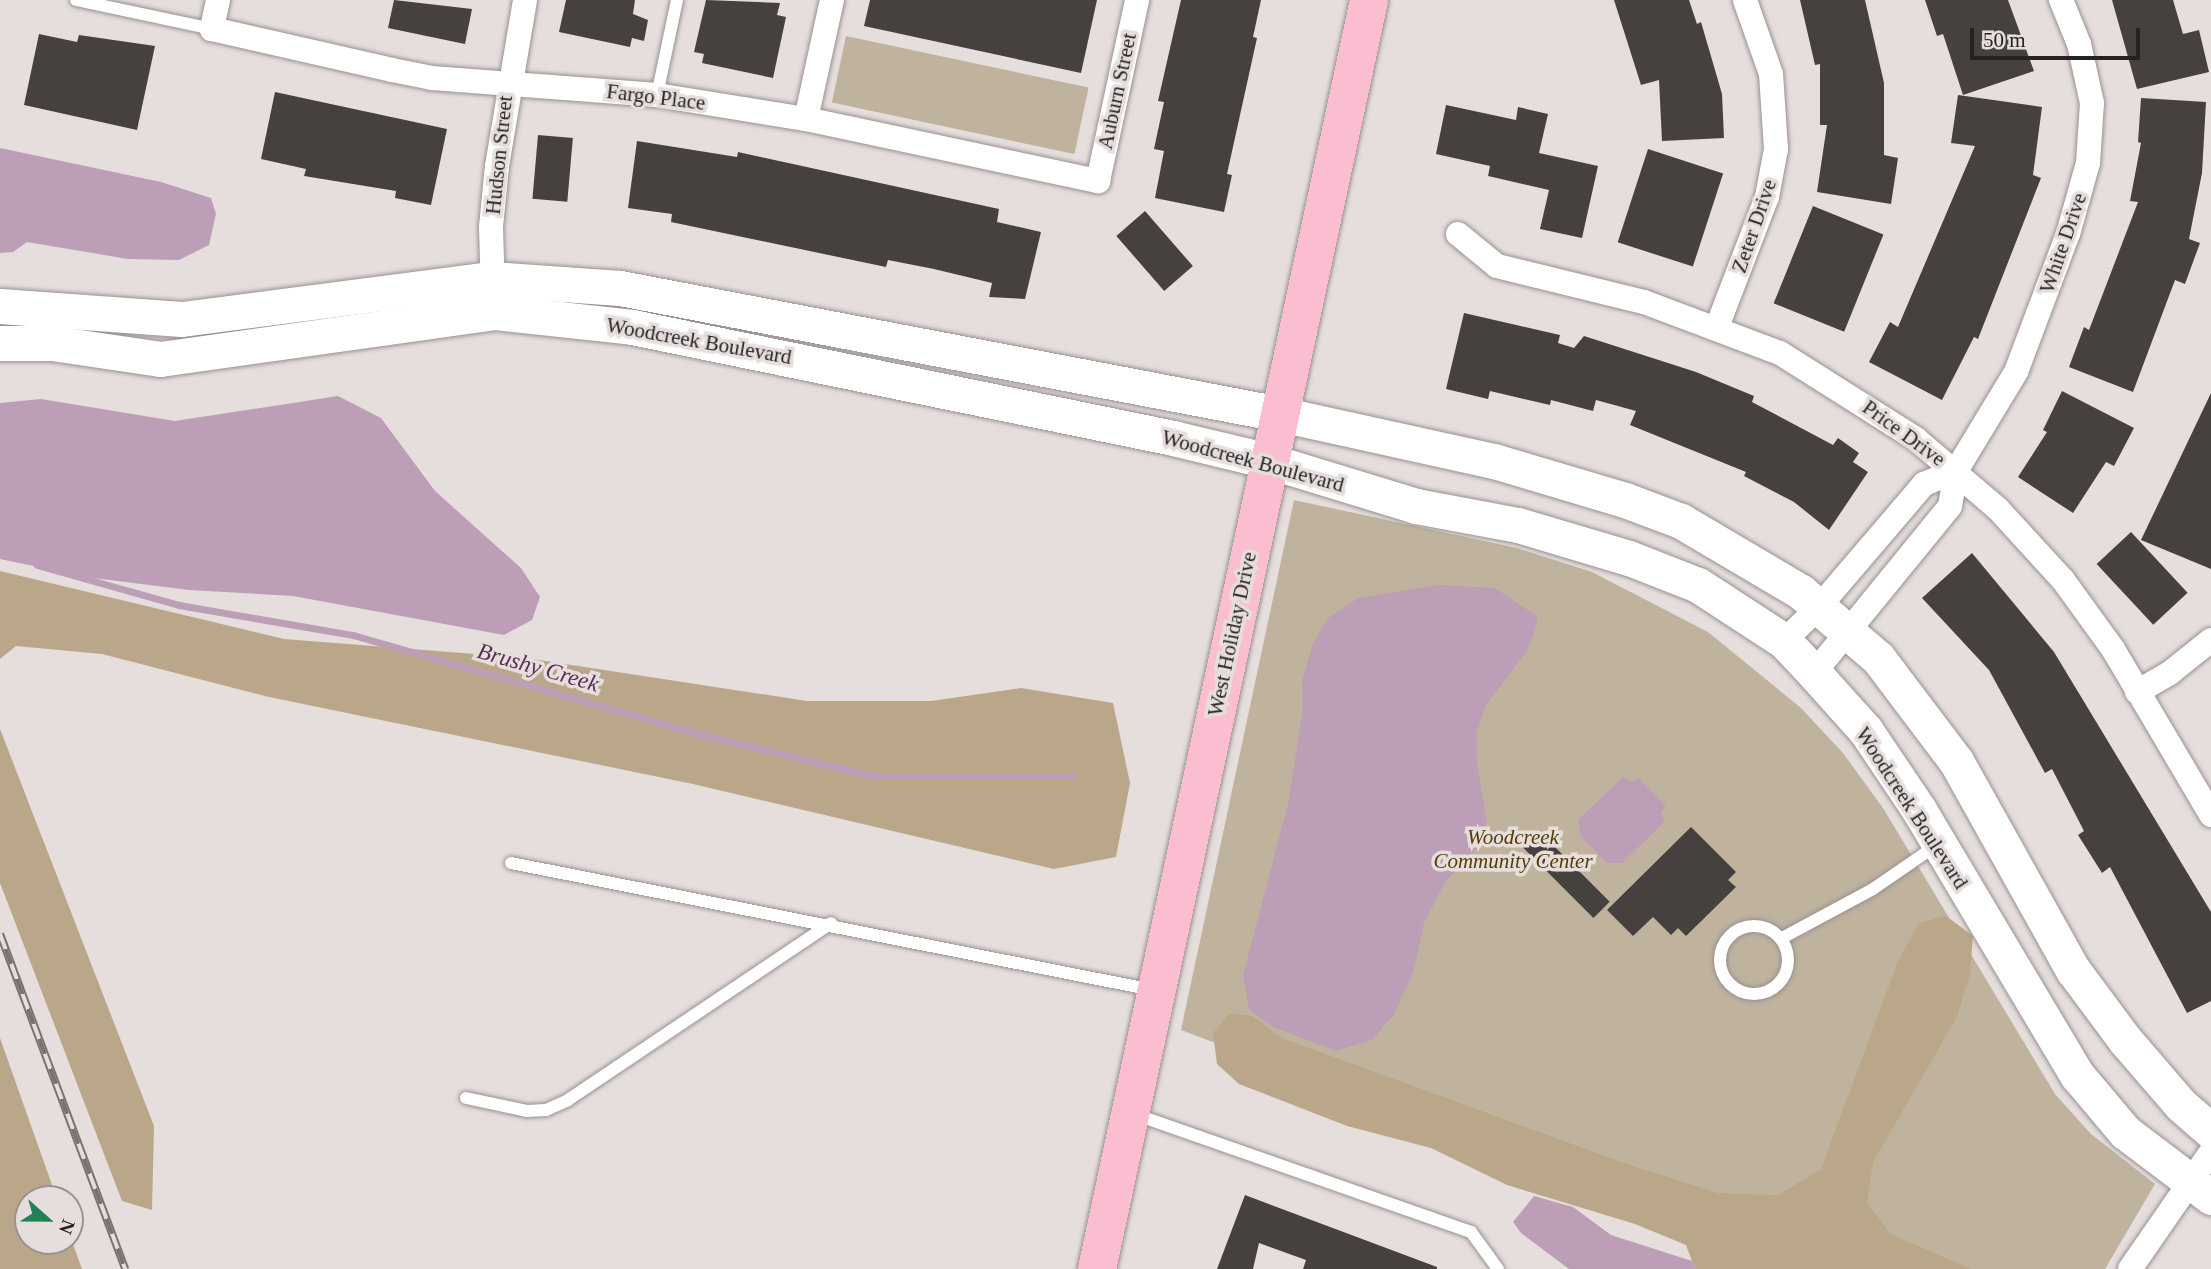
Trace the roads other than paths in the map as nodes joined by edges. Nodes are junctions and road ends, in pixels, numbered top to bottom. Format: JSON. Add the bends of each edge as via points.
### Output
{"nodes":[{"id":1,"x":76,"y":0,"type":"edge"},
{"id":2,"x":218,"y":0,"type":"edge"},
{"id":3,"x":525,"y":0,"type":"edge"},
{"id":4,"x":677,"y":0,"type":"edge"},
{"id":5,"x":832,"y":0,"type":"edge"},
{"id":6,"x":1137,"y":0,"type":"edge"},
{"id":7,"x":1369,"y":0,"type":"edge"},
{"id":8,"x":1745,"y":0,"type":"edge"},
{"id":9,"x":2061,"y":0,"type":"edge"},
{"id":10,"x":212,"y":29,"type":"junction"},
{"id":11,"x":507,"y":85,"type":"junction"},
{"id":12,"x":657,"y":95,"type":"junction"},
{"id":13,"x":806,"y":119,"type":"junction"},
{"id":14,"x":1098,"y":181,"type":"joint"},
{"id":15,"x":1458,"y":234,"type":"dead end"},
{"id":16,"x":493,"y":295,"type":"junction"},
{"id":17,"x":0,"y":306,"type":"edge"},
{"id":18,"x":1717,"y":327,"type":"junction"},
{"id":19,"x":0,"y":343,"type":"edge"},
{"id":20,"x":1280,"y":414,"type":"junction"},
{"id":21,"x":1269,"y":461,"type":"junction"},
{"id":22,"x":1956,"y":471,"type":"junction"},
{"id":23,"x":1819,"y":607,"type":"junction"},
{"id":24,"x":1849,"y":632,"type":"junction"},
{"id":25,"x":1784,"y":640,"type":"junction"},
{"id":26,"x":2211,"y":640,"type":"edge"},
{"id":27,"x":1814,"y":673,"type":"junction"},
{"id":28,"x":2137,"y":692,"type":"junction"},
{"id":29,"x":2211,"y":815,"type":"edge"},
{"id":30,"x":1989,"y":820,"type":"junction"},
{"id":31,"x":1938,"y":844,"type":"junction"},
{"id":32,"x":511,"y":863,"type":"dead end"},
{"id":33,"x":831,"y":923,"type":"junction"},
{"id":34,"x":1782,"y":938,"type":"junction"},
{"id":35,"x":1156,"y":990,"type":"junction"},
{"id":36,"x":466,"y":1098,"type":"dead end"},
{"id":37,"x":1130,"y":1113,"type":"junction"},
{"id":38,"x":2211,"y":1132,"type":"edge"},
{"id":39,"x":2211,"y":1152,"type":"edge"},
{"id":40,"x":2199,"y":1190,"type":"edge"},
{"id":41,"x":1102,"y":1266,"type":"edge"},
{"id":42,"x":1498,"y":1269,"type":"edge"},
{"id":43,"x":2130,"y":1269,"type":"edge"}],
"edges":[{"from":1,"to":10,"type":"lane"},
{"from":2,"to":10,"type":"street"},
{"from":3,"to":11,"type":"street","name":"Hudson Street"},
{"from":4,"to":12,"type":"lane"},
{"from":5,"to":13,"type":"street"},
{"from":6,"to":14,"type":"street","name":"Auburn Street"},
{"from":7,"to":20,"type":"main road","name":"West Holiday Drive"},
{"from":8,"to":18,"type":"street","name":"Zeter Drive","via":[[1772,74],[1776,149],[1767,197]]},
{"from":9,"to":22,"type":"street","name":"White Drive","via":[[2079,44],[2092,103],[2083,188],[2016,372]]},
{"from":10,"to":11,"type":"street","name":"Fargo Place","via":[[432,78]]},
{"from":11,"to":12,"type":"street","name":"Fargo Place"},
{"from":11,"to":16,"type":"street","name":"Hudson Street","via":[[491,227]]},
{"from":12,"to":13,"type":"street","name":"Fargo Place"},
{"from":13,"to":14,"type":"street","name":"Fargo Place"},
{"from":15,"to":18,"type":"street","name":"Price Drive","via":[[1497,266],[1613,293]]},
{"from":16,"to":17,"type":"street","name":"Woodcreek Boulevard","via":[[182,319]]},
{"from":16,"to":19,"type":"street","name":"Woodcreek Boulevard","via":[[160,359],[52,343]]},
{"from":16,"to":20,"type":"street","name":"Woodcreek Boulevard","via":[[620,288]]},
{"from":16,"to":21,"type":"street","name":"Woodcreek Boulevard"},
{"from":18,"to":22,"type":"street","name":"Price Drive","via":[[1827,380],[1893,422]]},
{"from":20,"to":21,"type":"main road","name":"West Holiday Drive"},
{"from":20,"to":23,"type":"street","name":"Woodcreek Boulevard","via":[[1493,461],[1625,500],[1681,521]]},
{"from":21,"to":25,"type":"street","name":"Woodcreek Boulevard","via":[[1416,506],[1518,525],[1629,558],[1698,585]]},
{"from":21,"to":35,"type":"main road","name":"West Holiday Drive"},
{"from":22,"to":23,"type":"street","via":[[1924,484]]},
{"from":22,"to":24,"type":"street","name":"White Drive","via":[[1950,506]]},
{"from":22,"to":28,"type":"street","name":"Price Drive","via":[[2063,580],[2101,631]]},
{"from":23,"to":24,"type":"street","name":"Woodcreek Boulevard"},
{"from":23,"to":25,"type":"street"},
{"from":24,"to":27,"type":"street","name":"White Drive"},
{"from":24,"to":30,"type":"street","name":"Woodcreek Boulevard","via":[[1878,658],[1956,761]]},
{"from":25,"to":27,"type":"street","name":"Woodcreek Boulevard"},
{"from":26,"to":28,"type":"street"},
{"from":27,"to":31,"type":"street","name":"Woodcreek Boulevard","via":[[1866,731]]},
{"from":28,"to":29,"type":"street","name":"Price Drive"},
{"from":30,"to":31,"type":"street"},
{"from":30,"to":38,"type":"street","name":"Woodcreek Boulevard","via":[[2073,971],[2125,1040]]},
{"from":31,"to":34,"type":"lane","via":[[1873,889]]},
{"from":31,"to":40,"type":"street","name":"Woodcreek Boulevard","via":[[2077,1075],[2124,1132]]},
{"from":32,"to":33,"type":"lane"},
{"from":33,"to":35,"type":"lane"},
{"from":33,"to":36,"type":"lane","via":[[568,1100],[546,1110],[527,1111]]},
{"from":34,"to":34,"type":"lane","via":[[1764,926],[1742,927],[1732,933],[1720,952],[1729,984],[1738,991],[1761,994],[1781,982],[1789,960]]},
{"from":35,"to":37,"type":"main road","name":"West Holiday Drive"},
{"from":37,"to":41,"type":"main road","name":"West Holiday Drive"},
{"from":37,"to":42,"type":"lane","via":[[1471,1232]]},
{"from":39,"to":40,"type":"street"},
{"from":40,"to":43,"type":"street"}]}
